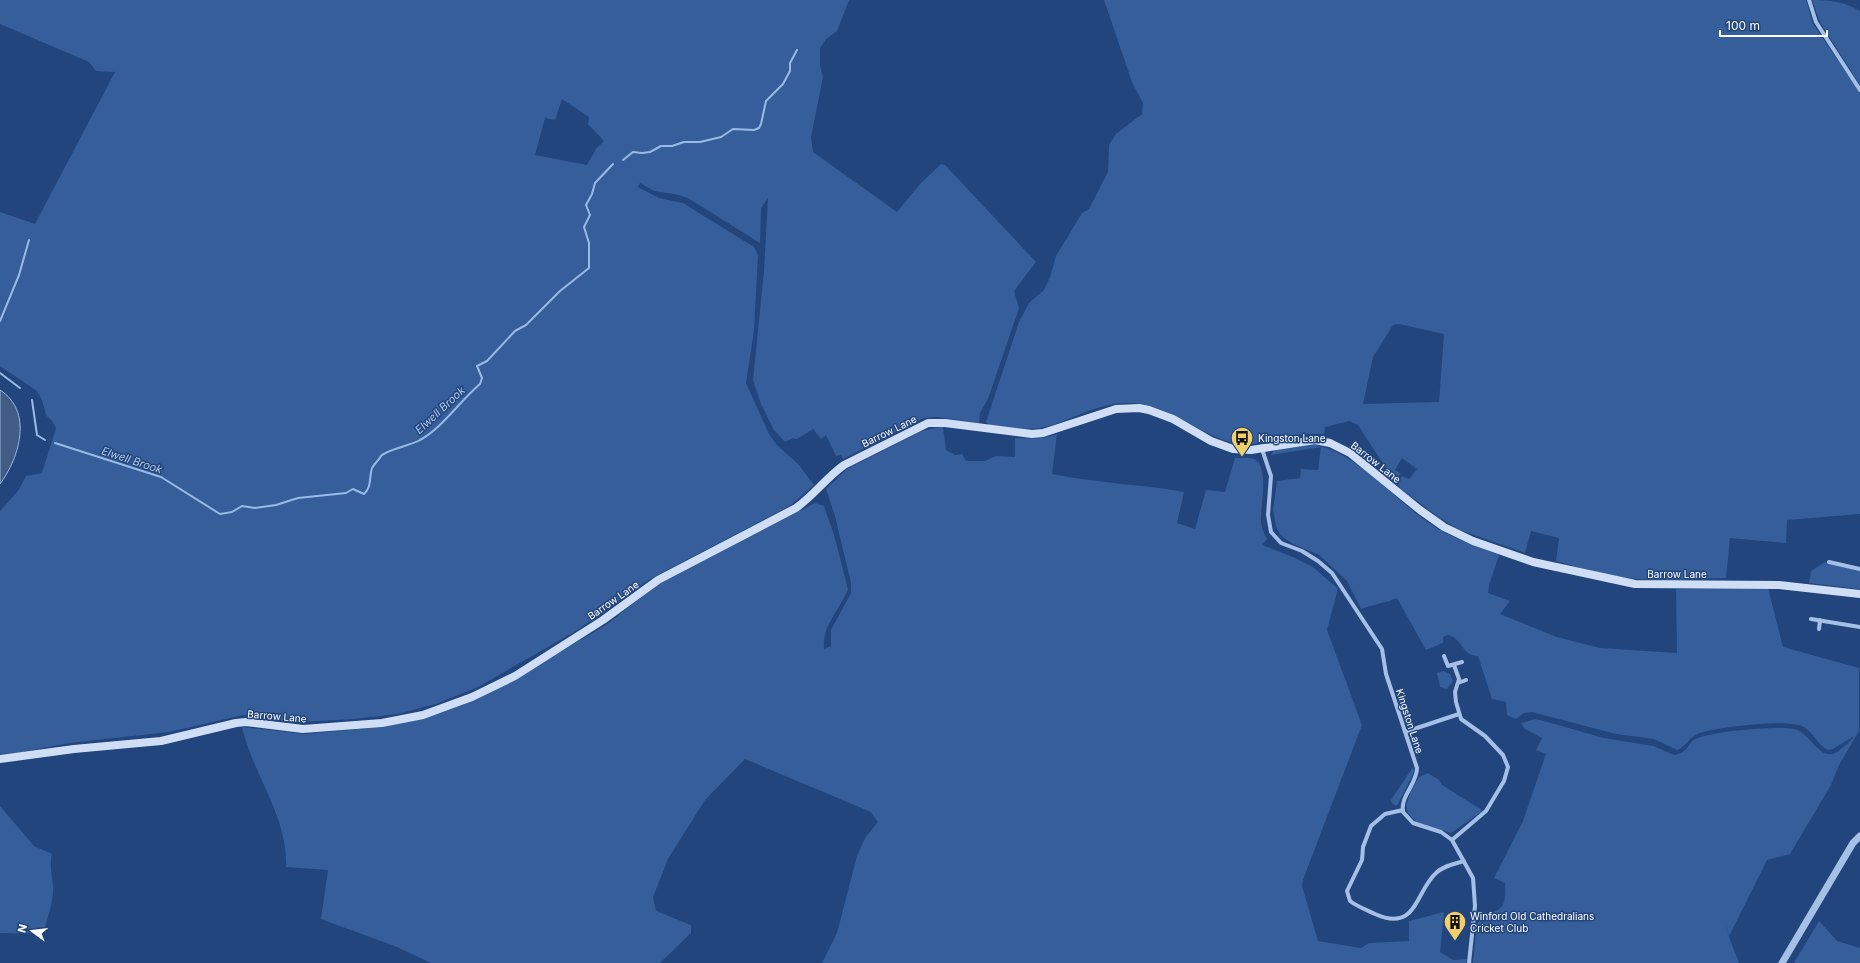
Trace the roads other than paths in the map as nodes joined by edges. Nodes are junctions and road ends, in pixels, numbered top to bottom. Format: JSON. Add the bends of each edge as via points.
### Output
{"nodes":[{"id":1,"x":1809,"y":0,"type":"edge"},
{"id":2,"x":1860,"y":90,"type":"edge"},
{"id":3,"x":1262,"y":448,"type":"junction"},
{"id":4,"x":1829,"y":562,"type":"dead end"},
{"id":5,"x":1860,"y":569,"type":"edge"},
{"id":6,"x":1860,"y":594,"type":"edge"},
{"id":7,"x":1811,"y":619,"type":"dead end"},
{"id":8,"x":1820,"y":620,"type":"junction"},
{"id":9,"x":1860,"y":628,"type":"edge"},
{"id":10,"x":1819,"y":629,"type":"dead end"},
{"id":11,"x":1444,"y":656,"type":"dead end"},
{"id":12,"x":1462,"y":662,"type":"dead end"},
{"id":13,"x":1454,"y":665,"type":"junction"},
{"id":14,"x":1466,"y":680,"type":"dead end"},
{"id":15,"x":1458,"y":683,"type":"junction"},
{"id":16,"x":1459,"y":714,"type":"junction"},
{"id":17,"x":1404,"y":732,"type":"junction"},
{"id":18,"x":0,"y":759,"type":"edge"},
{"id":19,"x":1403,"y":810,"type":"junction"},
{"id":20,"x":1860,"y":836,"type":"edge"},
{"id":21,"x":1452,"y":840,"type":"junction"},
{"id":22,"x":1464,"y":862,"type":"junction"},
{"id":23,"x":1469,"y":963,"type":"edge"},
{"id":24,"x":1782,"y":963,"type":"edge"}],
"edges":[{"from":1,"to":2,"type":"street","via":[[1816,22]]},
{"from":3,"to":6,"type":"main road","name":"Barrow Lane","via":[[1315,440],[1337,446],[1350,453],[1444,527],[1473,541],[1533,562],[1635,584],[1779,585]]},
{"from":3,"to":17,"type":"street","name":"Kingston Lane","via":[[1271,476],[1268,515],[1271,532],[1281,542],[1318,561],[1341,585],[1382,649],[1383,661]]},
{"from":3,"to":18,"type":"main road","name":"Barrow Lane","via":[[1244,450],[1221,445],[1172,419],[1139,408],[1109,410],[1062,427],[1032,434],[928,423],[844,465],[796,508],[658,580],[603,620],[515,676],[450,706],[382,723],[303,729],[246,722],[161,741]]},
{"from":4,"to":5,"type":"street"},
{"from":7,"to":8,"type":"street"},
{"from":8,"to":9,"type":"street"},
{"from":8,"to":10,"type":"street"},
{"from":11,"to":13,"type":"street","via":[[1448,666]]},
{"from":12,"to":13,"type":"street"},
{"from":13,"to":15,"type":"street"},
{"from":14,"to":15,"type":"street"},
{"from":15,"to":16,"type":"street","via":[[1454,692]]},
{"from":16,"to":17,"type":"street"},
{"from":16,"to":21,"type":"street","via":[[1461,719],[1498,749],[1508,767],[1504,781],[1486,811]]},
{"from":17,"to":19,"type":"street","name":"Kingston Lane","via":[[1417,768],[1417,776],[1404,801]]},
{"from":19,"to":21,"type":"street","via":[[1413,823],[1441,832]]},
{"from":19,"to":22,"type":"street","via":[[1385,814],[1371,826],[1363,847],[1362,860],[1347,891],[1350,901],[1384,918],[1402,917],[1412,909],[1435,873],[1444,867]]},
{"from":20,"to":24,"type":"street","via":[[1853,843]]},
{"from":21,"to":22,"type":"street"},
{"from":22,"to":23,"type":"street","via":[[1473,878],[1475,888]]}]}
